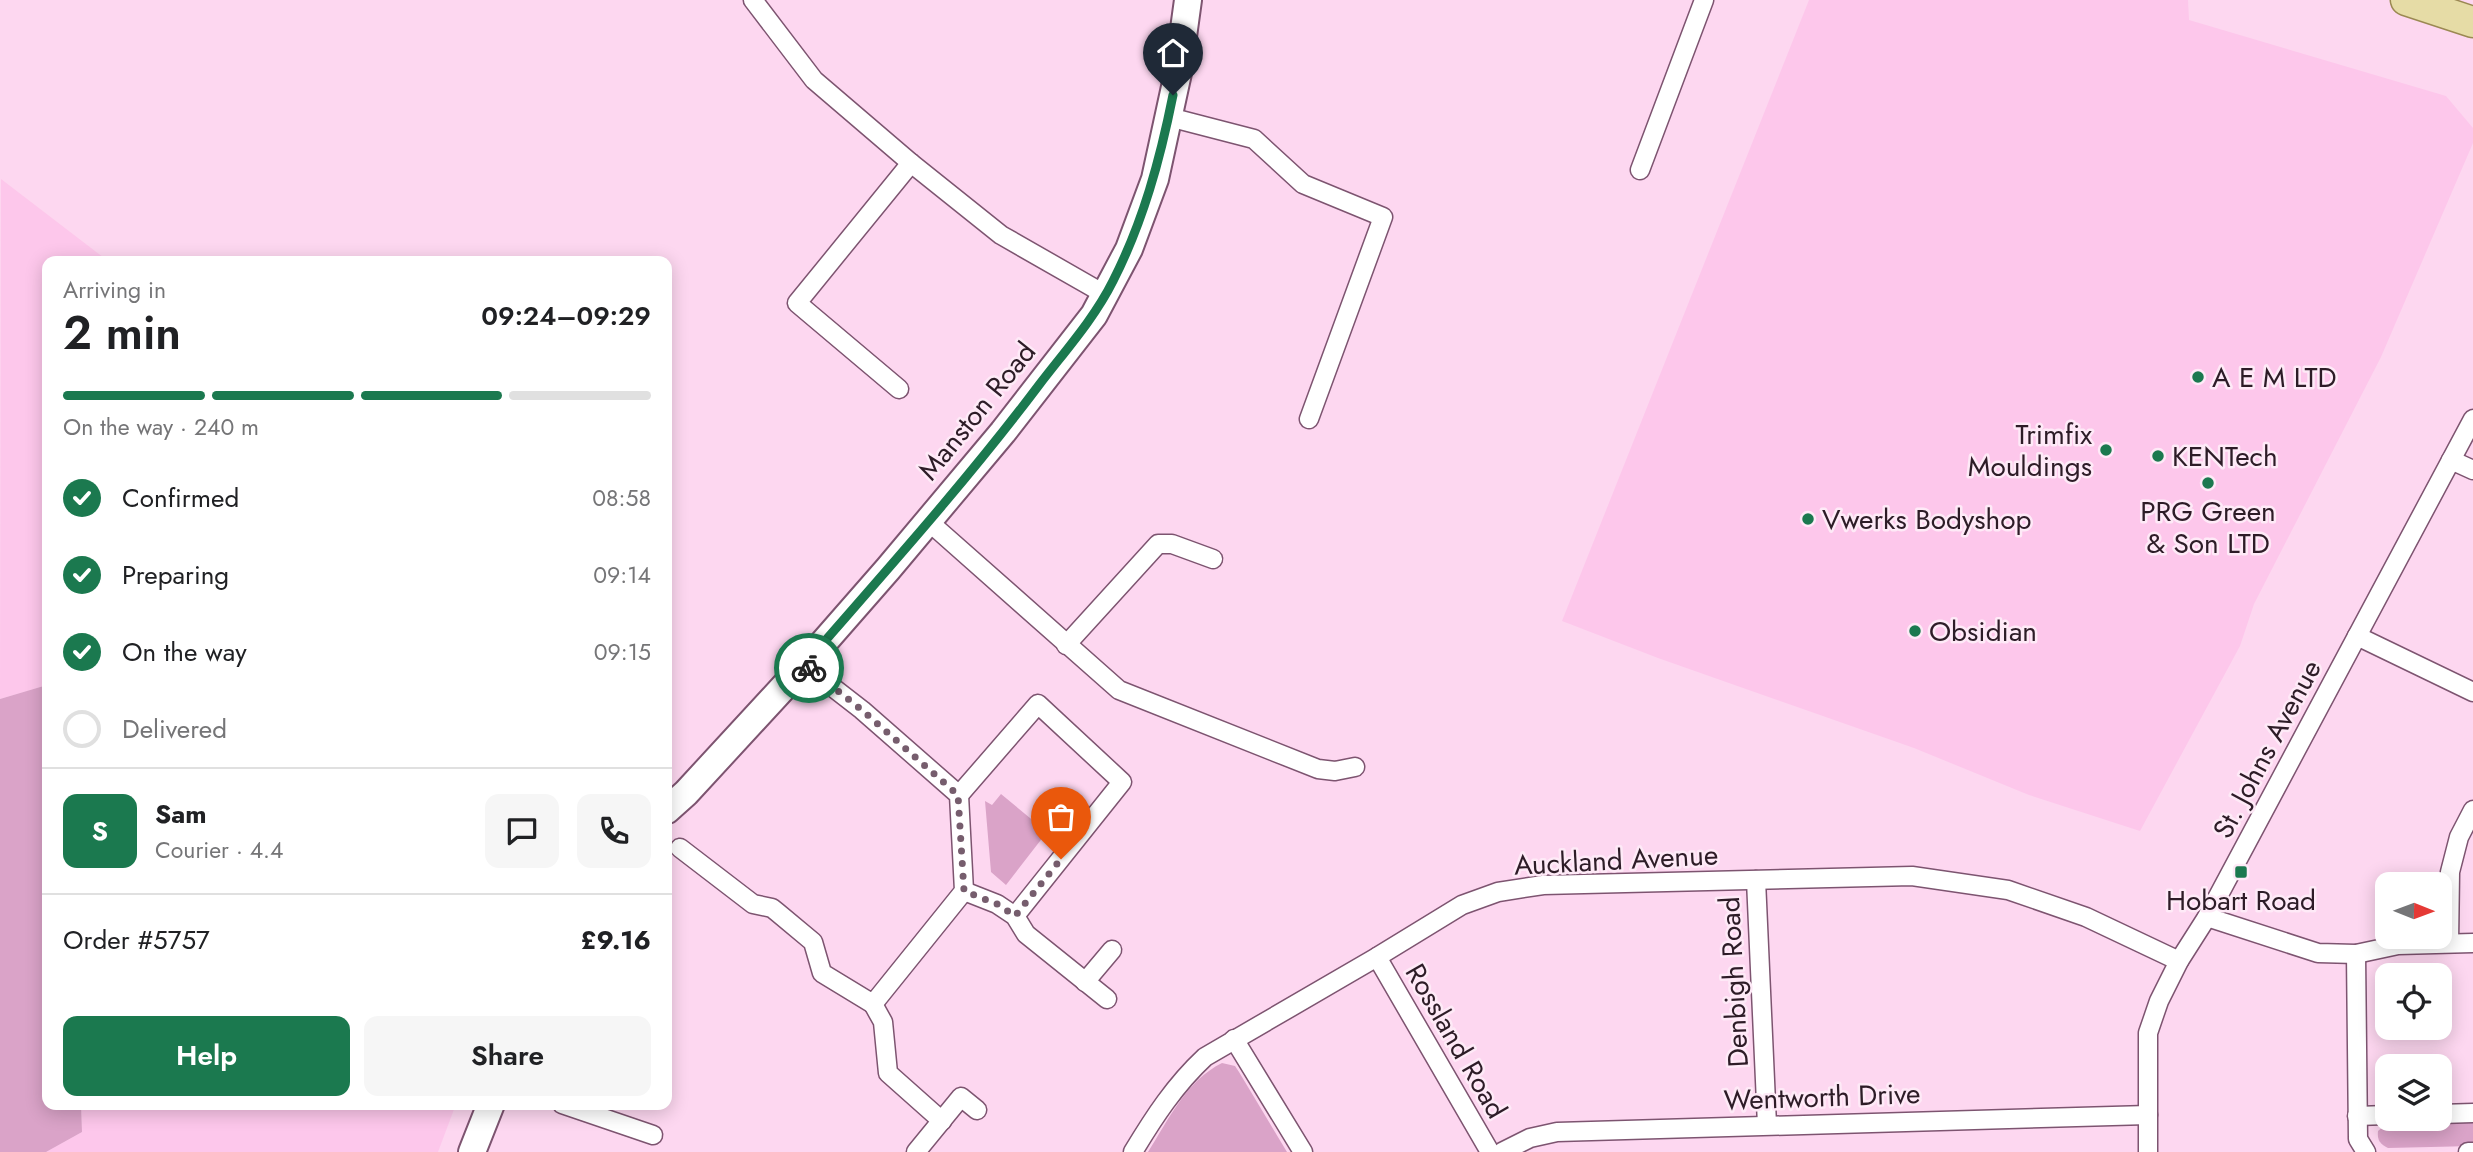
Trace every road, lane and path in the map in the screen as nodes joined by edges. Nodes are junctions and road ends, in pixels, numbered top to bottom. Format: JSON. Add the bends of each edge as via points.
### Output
{"nodes":[{"id":1,"x":753,"y":0,"type":"edge"},
{"id":2,"x":1188,"y":0,"type":"edge"},
{"id":3,"x":1704,"y":0,"type":"edge"},
{"id":4,"x":2406,"y":0,"type":"edge"},
{"id":5,"x":2473,"y":22,"type":"edge"},
{"id":6,"x":1169,"y":117,"type":"junction"},
{"id":7,"x":911,"y":163,"type":"junction"},
{"id":8,"x":1640,"y":170,"type":"dead end"},
{"id":9,"x":1106,"y":295,"type":"junction"},
{"id":10,"x":899,"y":389,"type":"dead end"},
{"id":11,"x":1309,"y":419,"type":"dead end"},
{"id":12,"x":2473,"y":419,"type":"edge"},
{"id":13,"x":2451,"y":460,"type":"junction"},
{"id":14,"x":2473,"y":470,"type":"edge"},
{"id":15,"x":928,"y":521,"type":"junction"},
{"id":16,"x":1213,"y":559,"type":"dead end"},
{"id":17,"x":2357,"y":636,"type":"junction"},
{"id":18,"x":1066,"y":645,"type":"junction"},
{"id":19,"x":804,"y":665,"type":"junction"},
{"id":20,"x":2473,"y":692,"type":"edge"},
{"id":21,"x":1355,"y":767,"type":"dead end"},
{"id":22,"x":958,"y":795,"type":"junction"},
{"id":23,"x":677,"y":802,"type":"edge"},
{"id":24,"x":2473,"y":810,"type":"edge"},
{"id":25,"x":673,"y":839,"type":"edge"},
{"id":26,"x":2450,"y":872,"type":"edge"},
{"id":27,"x":1756,"y":880,"type":"junction"},
{"id":28,"x":964,"y":891,"type":"junction"},
{"id":29,"x":1015,"y":916,"type":"junction"},
{"id":30,"x":2207,"y":917,"type":"junction"},
{"id":31,"x":2452,"y":943,"type":"edge"},
{"id":32,"x":2473,"y":943,"type":"edge"},
{"id":33,"x":2382,"y":949,"type":"edge"},
{"id":34,"x":1112,"y":950,"type":"dead end"},
{"id":35,"x":2356,"y":954,"type":"junction"},
{"id":36,"x":1377,"y":957,"type":"junction"},
{"id":37,"x":2179,"y":961,"type":"junction"},
{"id":38,"x":1085,"y":982,"type":"junction"},
{"id":39,"x":1107,"y":999,"type":"dead end"},
{"id":40,"x":873,"y":1004,"type":"junction"},
{"id":41,"x":1234,"y":1039,"type":"junction"},
{"id":42,"x":489,"y":1110,"type":"edge"},
{"id":43,"x":580,"y":1110,"type":"edge"},
{"id":44,"x":977,"y":1111,"type":"dead end"},
{"id":45,"x":2473,"y":1113,"type":"edge"},
{"id":46,"x":2452,"y":1114,"type":"edge"},
{"id":47,"x":2148,"y":1115,"type":"junction"},
{"id":48,"x":2375,"y":1115,"type":"edge"},
{"id":49,"x":2357,"y":1116,"type":"junction"},
{"id":50,"x":942,"y":1121,"type":"junction"},
{"id":51,"x":1767,"y":1125,"type":"junction"},
{"id":52,"x":653,"y":1135,"type":"dead end"},
{"id":53,"x":472,"y":1152,"type":"edge"},
{"id":54,"x":916,"y":1152,"type":"edge"},
{"id":55,"x":1133,"y":1152,"type":"edge"},
{"id":56,"x":1303,"y":1152,"type":"edge"},
{"id":57,"x":1490,"y":1152,"type":"edge"},
{"id":58,"x":1502,"y":1152,"type":"edge"},
{"id":59,"x":2148,"y":1152,"type":"edge"},
{"id":60,"x":2366,"y":1152,"type":"edge"}],
"edges":[{"from":1,"to":7,"type":"street","via":[[814,80]]},
{"from":2,"to":6,"type":"main road","name":"Manston Road"},
{"from":3,"to":8,"type":"street"},
{"from":4,"to":5,"type":"main road"},
{"from":6,"to":9,"type":"main road","name":"Manston Road","via":[[1143,215]]},
{"from":6,"to":11,"type":"street","via":[[1254,139],[1303,184],[1383,217]]},
{"from":7,"to":9,"type":"street","via":[[1001,235]]},
{"from":7,"to":10,"type":"street","via":[[797,303]]},
{"from":9,"to":15,"type":"main road","name":"Manston Road","via":[[1003,432]]},
{"from":12,"to":13,"type":"street","name":"St. Johns Avenue"},
{"from":13,"to":14,"type":"street"},
{"from":13,"to":17,"type":"street","name":"St. Johns Avenue"},
{"from":15,"to":18,"type":"street"},
{"from":15,"to":19,"type":"main road","name":"Manston Road"},
{"from":16,"to":18,"type":"street","via":[[1172,544],[1158,544]]},
{"from":17,"to":20,"type":"street"},
{"from":17,"to":30,"type":"street","name":"St. Johns Avenue"},
{"from":18,"to":21,"type":"street","via":[[1119,690],[1318,769]]},
{"from":19,"to":22,"type":"street"},
{"from":19,"to":23,"type":"main road","name":"Manston Road"},
{"from":22,"to":28,"type":"street"},
{"from":22,"to":29,"type":"street","via":[[1038,704],[1122,782]]},
{"from":23,"to":25,"type":"main road","name":"Manston Road"},
{"from":24,"to":26,"type":"street","via":[[2459,837]]},
{"from":25,"to":40,"type":"street","via":[[753,904],[777,912],[813,942],[822,973]]},
{"from":27,"to":36,"type":"street","name":"Auckland Avenue","via":[[1543,885],[1498,892],[1462,905]]},
{"from":27,"to":37,"type":"street","name":"Auckland Avenue","via":[[1912,876],[2008,890],[2086,917]]},
{"from":27,"to":51,"type":"street","name":"Denbigh Road"},
{"from":28,"to":29,"type":"street"},
{"from":28,"to":40,"type":"street"},
{"from":29,"to":38,"type":"street","via":[[1026,934]]},
{"from":30,"to":35,"type":"street","via":[[2318,953]]},
{"from":30,"to":37,"type":"street","name":"St. Johns Avenue"},
{"from":31,"to":32,"type":"street"},
{"from":33,"to":35,"type":"street"},
{"from":34,"to":38,"type":"street"},
{"from":35,"to":49,"type":"street"},
{"from":36,"to":41,"type":"street","name":"Auckland Avenue"},
{"from":36,"to":57,"type":"street","name":"Rossland Road"},
{"from":37,"to":47,"type":"street","name":"St. Johns Avenue","via":[[2148,1033]]},
{"from":38,"to":39,"type":"street"},
{"from":40,"to":50,"type":"street","via":[[883,1022],[888,1073]]},
{"from":41,"to":55,"type":"street","name":"Auckland Avenue","via":[[1185,1075]]},
{"from":41,"to":56,"type":"street"},
{"from":42,"to":53,"type":"main road"},
{"from":43,"to":52,"type":"street"},
{"from":44,"to":50,"type":"street","via":[[961,1097]]},
{"from":45,"to":46,"type":"street"},
{"from":47,"to":51,"type":"street","name":"Wentworth Drive"},
{"from":47,"to":59,"type":"street","name":"St. Johns Avenue"},
{"from":48,"to":49,"type":"street"},
{"from":49,"to":60,"type":"street","via":[[2358,1139]]},
{"from":50,"to":54,"type":"street"},
{"from":51,"to":58,"type":"street","name":"Wentworth Drive","via":[[1557,1132],[1530,1138]]}]}
